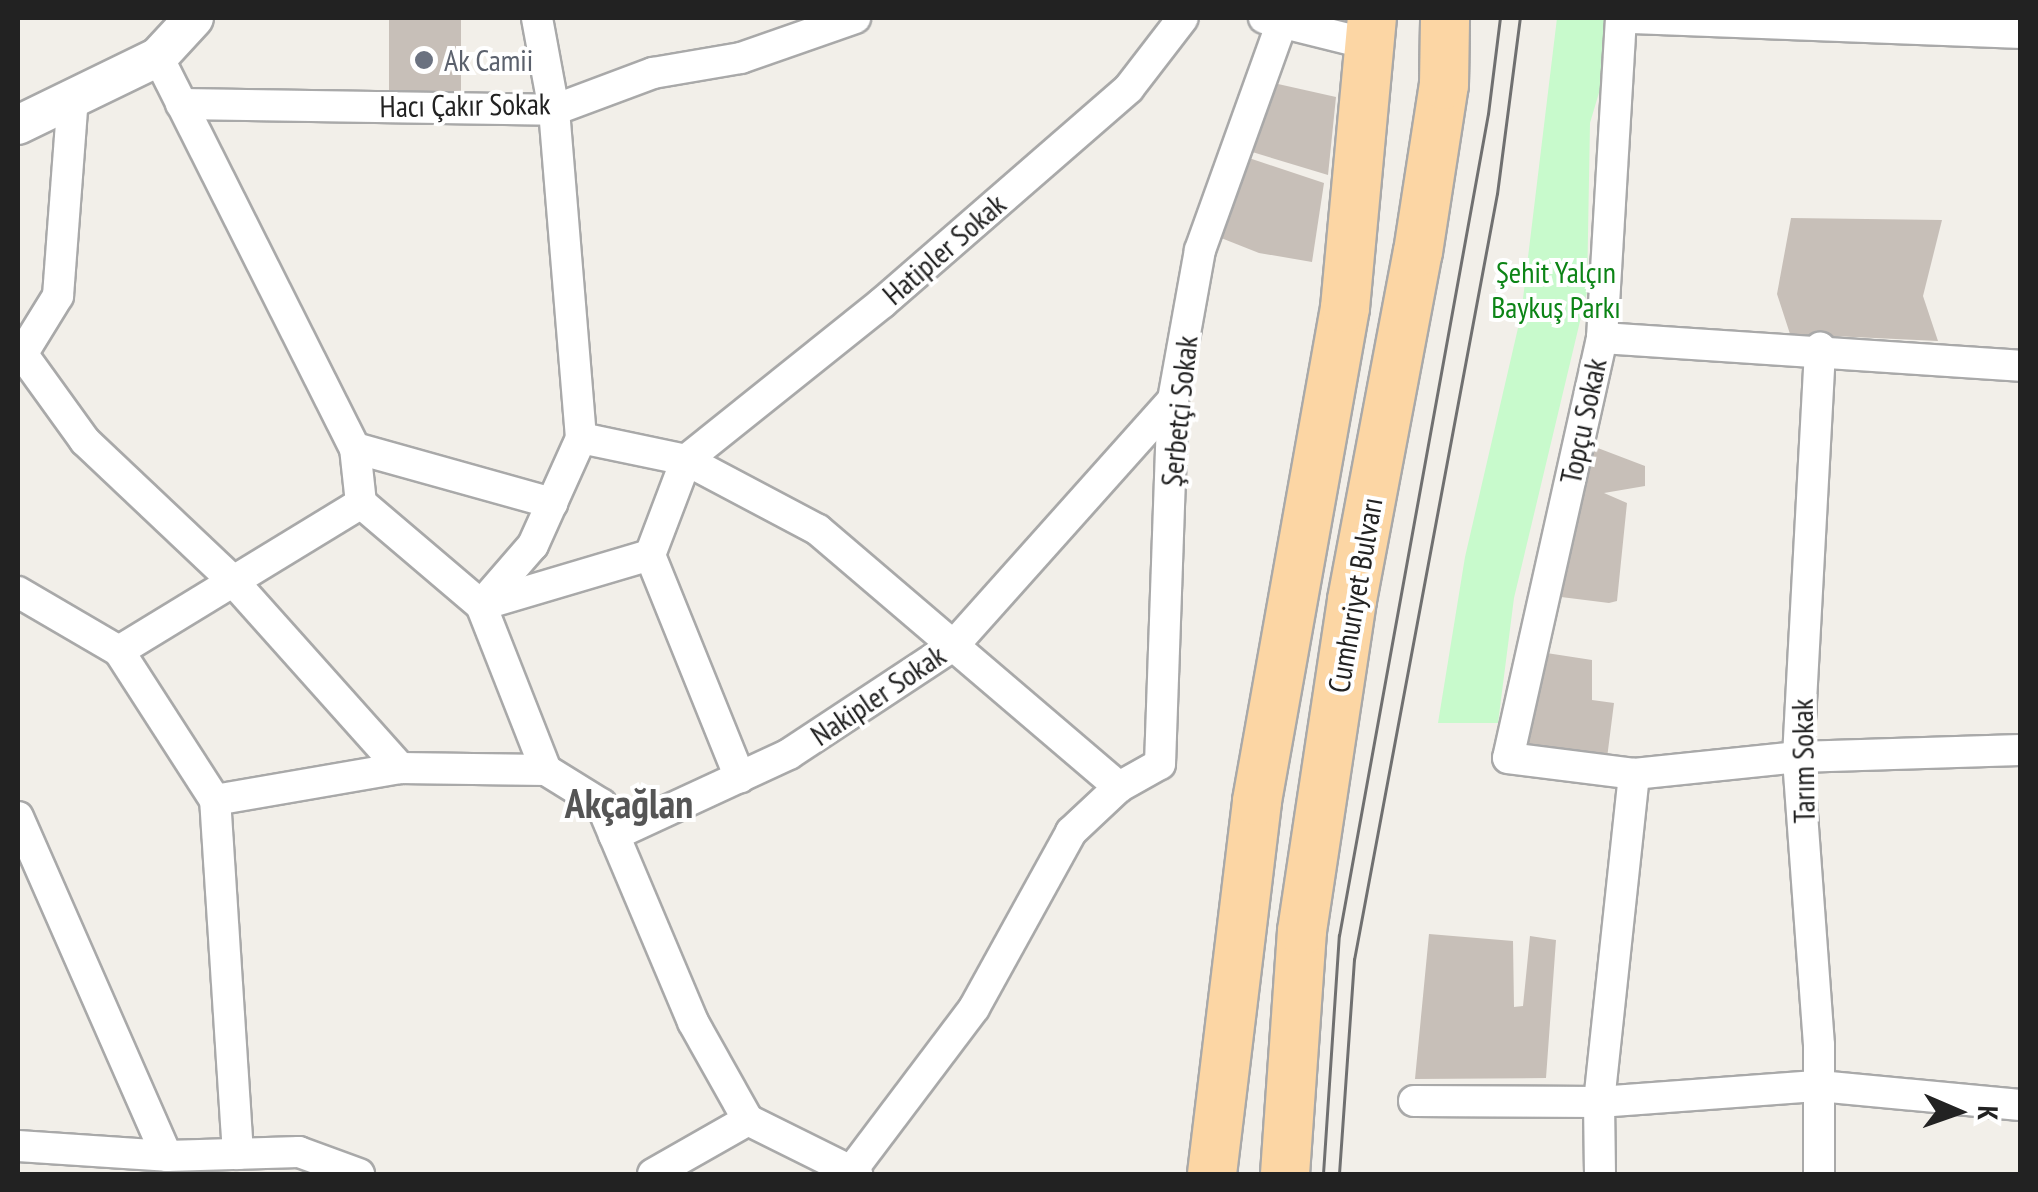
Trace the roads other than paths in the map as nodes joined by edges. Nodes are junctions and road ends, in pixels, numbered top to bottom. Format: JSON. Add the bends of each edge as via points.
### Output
{"nodes":[{"id":1,"x":194,"y":18,"type":"edge"},
{"id":2,"x":537,"y":18,"type":"edge"},
{"id":3,"x":855,"y":18,"type":"edge"},
{"id":4,"x":1182,"y":18,"type":"edge"},
{"id":5,"x":1445,"y":18,"type":"edge"},
{"id":6,"x":1621,"y":18,"type":"edge"},
{"id":7,"x":1272,"y":22,"type":"edge"},
{"id":8,"x":1372,"y":32,"type":"edge"},
{"id":9,"x":2020,"y":33,"type":"edge"},
{"id":10,"x":158,"y":57,"type":"junction"},
{"id":11,"x":73,"y":98,"type":"junction"},
{"id":12,"x":182,"y":104,"type":"junction"},
{"id":13,"x":554,"y":110,"type":"junction"},
{"id":14,"x":18,"y":125,"type":"edge"},
{"id":15,"x":1602,"y":338,"type":"junction"},
{"id":16,"x":1820,"y":348,"type":"junction"},
{"id":17,"x":21,"y":349,"type":"edge"},
{"id":18,"x":2020,"y":366,"type":"edge"},
{"id":19,"x":1173,"y":400,"type":"junction"},
{"id":20,"x":581,"y":438,"type":"junction"},
{"id":21,"x":355,"y":448,"type":"junction"},
{"id":22,"x":686,"y":460,"type":"junction"},
{"id":23,"x":361,"y":503,"type":"junction"},
{"id":24,"x":552,"y":503,"type":"junction"},
{"id":25,"x":650,"y":556,"type":"junction"},
{"id":26,"x":234,"y":581,"type":"junction"},
{"id":27,"x":18,"y":592,"type":"edge"},
{"id":28,"x":482,"y":605,"type":"junction"},
{"id":29,"x":953,"y":646,"type":"junction"},
{"id":30,"x":119,"y":651,"type":"junction"},
{"id":31,"x":2020,"y":750,"type":"edge"},
{"id":32,"x":1798,"y":758,"type":"junction"},
{"id":33,"x":400,"y":768,"type":"junction"},
{"id":34,"x":546,"y":770,"type":"junction"},
{"id":35,"x":1634,"y":774,"type":"junction"},
{"id":36,"x":740,"y":778,"type":"junction"},
{"id":37,"x":1120,"y":787,"type":"junction"},
{"id":38,"x":214,"y":800,"type":"junction"},
{"id":39,"x":18,"y":817,"type":"edge"},
{"id":40,"x":614,"y":835,"type":"junction"},
{"id":41,"x":1819,"y":1086,"type":"junction"},
{"id":42,"x":1414,"y":1101,"type":"dead end"},
{"id":43,"x":1599,"y":1102,"type":"junction"},
{"id":44,"x":2020,"y":1106,"type":"edge"},
{"id":45,"x":748,"y":1120,"type":"junction"},
{"id":46,"x":18,"y":1146,"type":"edge"},
{"id":47,"x":238,"y":1154,"type":"junction"},
{"id":48,"x":167,"y":1156,"type":"junction"},
{"id":49,"x":359,"y":1174,"type":"edge"},
{"id":50,"x":654,"y":1174,"type":"edge"},
{"id":51,"x":854,"y":1174,"type":"edge"},
{"id":52,"x":1212,"y":1174,"type":"edge"},
{"id":53,"x":1285,"y":1174,"type":"edge"},
{"id":54,"x":1600,"y":1174,"type":"edge"},
{"id":55,"x":1819,"y":1174,"type":"edge"}],
"edges":[{"from":1,"to":10,"type":"street"},
{"from":2,"to":13,"type":"street"},
{"from":3,"to":13,"type":"street","name":"Hacı Çakır Sokak","via":[[740,58],[652,73]]},
{"from":4,"to":22,"type":"street","name":"Hatipler Sokak","via":[[1129,88],[882,303]]},
{"from":5,"to":53,"type":"main road","name":"Cumhuriyet Bulvarı","via":[[1444,86],[1421,234],[1352,600],[1302,931]]},
{"from":6,"to":9,"type":"street"},
{"from":6,"to":15,"type":"street","name":"Topçu Sokak"},
{"from":7,"to":8,"type":"street"},
{"from":7,"to":19,"type":"street","name":"Şerbetçi Sokak","via":[[1200,250]]},
{"from":8,"to":52,"type":"main road","name":"Cumhuriyet Bulvarı","via":[[1345,308],[1257,800]]},
{"from":10,"to":11,"type":"street"},
{"from":10,"to":12,"type":"street"},
{"from":11,"to":14,"type":"street"},
{"from":11,"to":17,"type":"street","via":[[58,296]]},
{"from":12,"to":13,"type":"street","name":"Hacı Çakır Sokak"},
{"from":12,"to":21,"type":"street"},
{"from":13,"to":20,"type":"street"},
{"from":15,"to":16,"type":"street"},
{"from":15,"to":35,"type":"street","name":"Topçu Sokak","via":[[1508,758]]},
{"from":16,"to":18,"type":"street"},
{"from":16,"to":32,"type":"street","name":"Tarım Sokak"},
{"from":17,"to":26,"type":"street","via":[[85,441]]},
{"from":19,"to":29,"type":"street","name":"Nakipler Sokak"},
{"from":19,"to":37,"type":"street","name":"Şerbetçi Sokak","via":[[1160,764]]},
{"from":20,"to":22,"type":"street"},
{"from":20,"to":24,"type":"street"},
{"from":21,"to":23,"type":"street"},
{"from":21,"to":24,"type":"street"},
{"from":22,"to":25,"type":"street"},
{"from":22,"to":29,"type":"street","via":[[818,530]]},
{"from":23,"to":26,"type":"street"},
{"from":23,"to":28,"type":"street"},
{"from":24,"to":28,"type":"street","via":[[533,546]]},
{"from":25,"to":28,"type":"street"},
{"from":25,"to":36,"type":"street"},
{"from":26,"to":30,"type":"street"},
{"from":26,"to":33,"type":"street"},
{"from":27,"to":30,"type":"street"},
{"from":28,"to":34,"type":"street"},
{"from":29,"to":36,"type":"street","name":"Nakipler Sokak","via":[[789,754]]},
{"from":29,"to":37,"type":"street"},
{"from":30,"to":38,"type":"street"},
{"from":31,"to":32,"type":"street"},
{"from":32,"to":35,"type":"street"},
{"from":32,"to":41,"type":"street","name":"Tarım Sokak"},
{"from":33,"to":34,"type":"street"},
{"from":33,"to":38,"type":"street"},
{"from":34,"to":40,"type":"street","via":[[601,804]]},
{"from":35,"to":43,"type":"street"},
{"from":36,"to":40,"type":"street","name":"Nakipler Sokak"},
{"from":37,"to":51,"type":"street","via":[[1071,832],[974,1008]]},
{"from":38,"to":47,"type":"street"},
{"from":39,"to":48,"type":"street"},
{"from":40,"to":45,"type":"street","via":[[693,1022]]},
{"from":41,"to":43,"type":"street"},
{"from":41,"to":44,"type":"street"},
{"from":41,"to":55,"type":"street","name":"Tarım Sokak"},
{"from":42,"to":43,"type":"street"},
{"from":43,"to":54,"type":"street"},
{"from":45,"to":50,"type":"street"},
{"from":45,"to":51,"type":"street"},
{"from":46,"to":48,"type":"street"},
{"from":47,"to":48,"type":"street"},
{"from":47,"to":49,"type":"street","via":[[298,1152]]}]}
